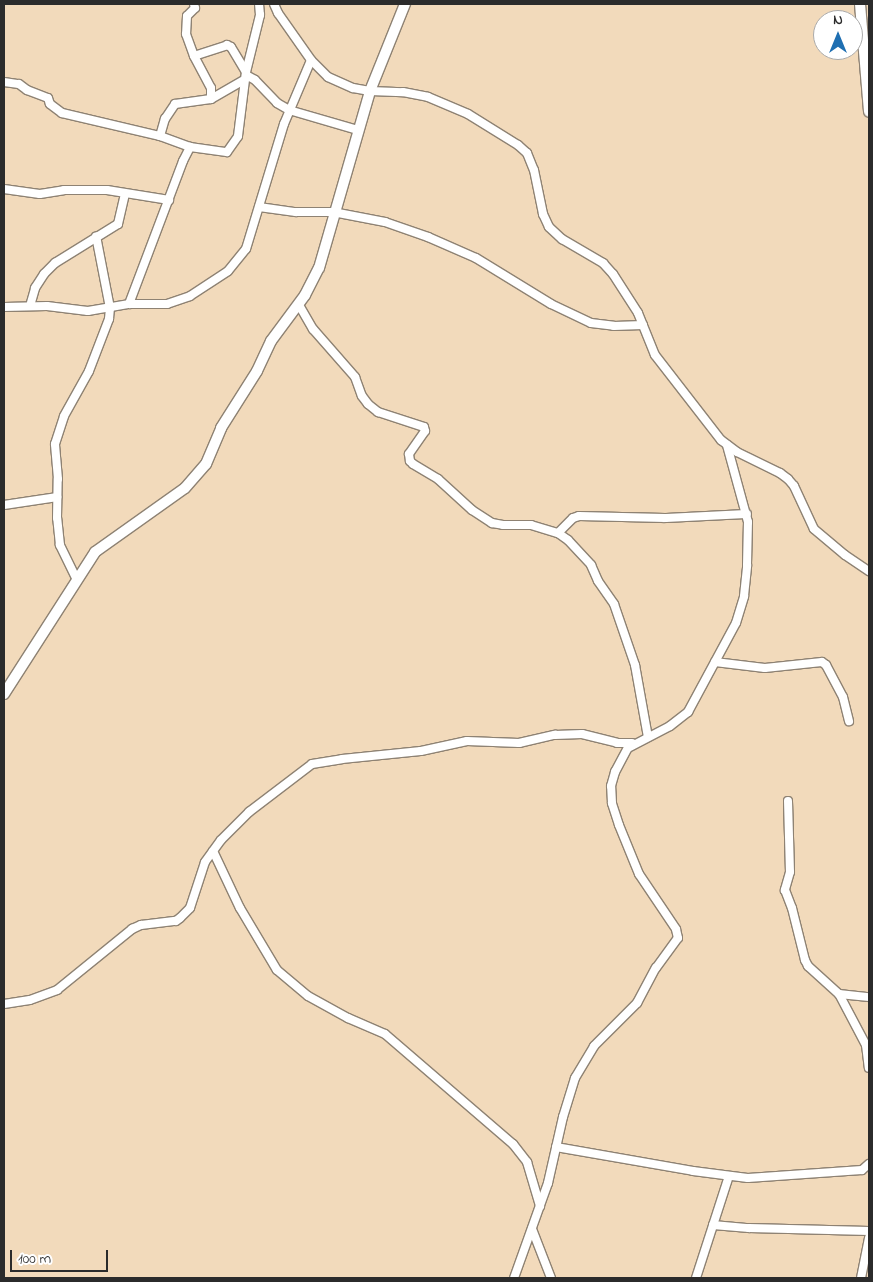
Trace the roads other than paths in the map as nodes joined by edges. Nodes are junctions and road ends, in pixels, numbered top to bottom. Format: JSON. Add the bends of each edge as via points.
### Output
{"nodes":[{"id":1,"x":194,"y":4,"type":"edge"},
{"id":2,"x":258,"y":4,"type":"edge"},
{"id":3,"x":274,"y":4,"type":"edge"},
{"id":4,"x":405,"y":4,"type":"edge"},
{"id":5,"x":860,"y":4,"type":"edge"},
{"id":6,"x":194,"y":56,"type":"junction"},
{"id":7,"x":311,"y":60,"type":"junction"},
{"id":8,"x":246,"y":75,"type":"junction"},
{"id":9,"x":4,"y":82,"type":"edge"},
{"id":10,"x":370,"y":91,"type":"junction"},
{"id":11,"x":211,"y":99,"type":"junction"},
{"id":12,"x":289,"y":110,"type":"junction"},
{"id":13,"x":869,"y":112,"type":"edge"},
{"id":14,"x":358,"y":130,"type":"junction"},
{"id":15,"x":160,"y":136,"type":"junction"},
{"id":16,"x":190,"y":147,"type":"junction"},
{"id":17,"x":4,"y":189,"type":"edge"},
{"id":18,"x":126,"y":194,"type":"junction"},
{"id":19,"x":169,"y":200,"type":"junction"},
{"id":20,"x":259,"y":207,"type":"junction"},
{"id":21,"x":333,"y":212,"type":"junction"},
{"id":22,"x":96,"y":236,"type":"junction"},
{"id":23,"x":129,"y":304,"type":"junction"},
{"id":24,"x":298,"y":305,"type":"junction"},
{"id":25,"x":30,"y":306,"type":"junction"},
{"id":26,"x":4,"y":307,"type":"edge"},
{"id":27,"x":110,"y":308,"type":"junction"},
{"id":28,"x":643,"y":325,"type":"junction"},
{"id":29,"x":727,"y":445,"type":"junction"},
{"id":30,"x":57,"y":497,"type":"junction"},
{"id":31,"x":4,"y":505,"type":"edge"},
{"id":32,"x":747,"y":514,"type":"junction"},
{"id":33,"x":558,"y":533,"type":"junction"},
{"id":34,"x":869,"y":570,"type":"edge"},
{"id":35,"x":76,"y":578,"type":"junction"},
{"id":36,"x":715,"y":662,"type":"junction"},
{"id":37,"x":4,"y":694,"type":"edge"},
{"id":38,"x":849,"y":722,"type":"dead end"},
{"id":39,"x":648,"y":737,"type":"junction"},
{"id":40,"x":617,"y":743,"type":"junction"},
{"id":41,"x":632,"y":744,"type":"junction"},
{"id":42,"x":623,"y":755,"type":"junction"},
{"id":43,"x":788,"y":801,"type":"dead end"},
{"id":44,"x":213,"y":851,"type":"junction"},
{"id":45,"x":839,"y":994,"type":"junction"},
{"id":46,"x":869,"y":997,"type":"edge"},
{"id":47,"x":4,"y":1004,"type":"edge"},
{"id":48,"x":869,"y":1068,"type":"edge"},
{"id":49,"x":556,"y":1147,"type":"junction"},
{"id":50,"x":869,"y":1167,"type":"edge"},
{"id":51,"x":729,"y":1176,"type":"junction"},
{"id":52,"x":540,"y":1206,"type":"junction"},
{"id":53,"x":713,"y":1225,"type":"junction"},
{"id":54,"x":532,"y":1229,"type":"junction"},
{"id":55,"x":869,"y":1231,"type":"edge"},
{"id":56,"x":869,"y":1238,"type":"edge"},
{"id":57,"x":517,"y":1276,"type":"edge"},
{"id":58,"x":551,"y":1278,"type":"edge"},
{"id":59,"x":696,"y":1278,"type":"edge"},
{"id":60,"x":861,"y":1278,"type":"edge"}],
"edges":[{"from":1,"to":6,"type":"street","via":[[186,23],[188,42]]},
{"from":2,"to":8,"type":"street","via":[[260,15]]},
{"from":3,"to":7,"type":"street"},
{"from":4,"to":10,"type":"street"},
{"from":5,"to":13,"type":"street"},
{"from":6,"to":8,"type":"street","via":[[227,45],[232,48]]},
{"from":6,"to":11,"type":"street","via":[[211,88]]},
{"from":7,"to":10,"type":"street","via":[[320,71],[340,84]]},
{"from":7,"to":12,"type":"street"},
{"from":8,"to":11,"type":"street"},
{"from":8,"to":12,"type":"street"},
{"from":8,"to":16,"type":"street","via":[[238,136],[231,149],[221,152]]},
{"from":9,"to":15,"type":"street","via":[[19,84],[48,98],[50,104],[62,113]]},
{"from":10,"to":14,"type":"street"},
{"from":10,"to":28,"type":"street","via":[[428,97],[468,114],[518,145],[534,170],[549,227],[562,239],[603,262],[623,287]]},
{"from":11,"to":15,"type":"street","via":[[175,104],[165,119]]},
{"from":12,"to":14,"type":"street"},
{"from":12,"to":20,"type":"street"},
{"from":14,"to":21,"type":"street"},
{"from":15,"to":16,"type":"street"},
{"from":16,"to":19,"type":"street"},
{"from":17,"to":18,"type":"street","via":[[40,194],[64,190],[107,190]]},
{"from":18,"to":19,"type":"street"},
{"from":18,"to":22,"type":"street","via":[[118,224]]},
{"from":19,"to":23,"type":"street"},
{"from":20,"to":21,"type":"street"},
{"from":20,"to":23,"type":"street","via":[[246,249],[228,271],[180,301],[153,306]]},
{"from":21,"to":24,"type":"street","via":[[319,268]]},
{"from":21,"to":28,"type":"street","via":[[385,222],[455,248],[551,304],[591,323]]},
{"from":22,"to":25,"type":"street","via":[[44,274],[35,288]]},
{"from":22,"to":27,"type":"street"},
{"from":23,"to":27,"type":"street"},
{"from":24,"to":33,"type":"street","via":[[313,330],[356,377],[368,404],[378,412],[424,427],[425,431],[409,454],[413,464],[438,479],[472,510],[492,522],[531,525]]},
{"from":24,"to":35,"type":"street","via":[[271,341],[249,386],[221,428],[206,464],[185,488],[94,552]]},
{"from":25,"to":26,"type":"street"},
{"from":25,"to":27,"type":"street","via":[[88,311]]},
{"from":27,"to":30,"type":"street","via":[[107,328],[58,433],[55,444]]},
{"from":28,"to":29,"type":"street","via":[[655,355]]},
{"from":29,"to":32,"type":"street"},
{"from":29,"to":34,"type":"street","via":[[788,479],[814,529]]},
{"from":30,"to":31,"type":"street"},
{"from":30,"to":35,"type":"street","via":[[60,545]]},
{"from":32,"to":33,"type":"street","via":[[665,518],[579,516]]},
{"from":32,"to":36,"type":"street","via":[[748,565],[744,596],[733,632]]},
{"from":33,"to":39,"type":"street","via":[[591,565],[614,604],[638,676]]},
{"from":35,"to":37,"type":"street"},
{"from":36,"to":38,"type":"street","via":[[765,668],[822,662],[843,697]]},
{"from":36,"to":39,"type":"street","via":[[683,718]]},
{"from":39,"to":41,"type":"street"},
{"from":40,"to":41,"type":"street"},
{"from":40,"to":42,"type":"street"},
{"from":40,"to":44,"type":"street","via":[[582,734],[555,735],[519,743],[467,741],[421,751],[312,764],[249,812]]},
{"from":41,"to":42,"type":"street"},
{"from":42,"to":49,"type":"street","via":[[612,778],[612,803],[639,874],[676,929],[678,938],[656,968],[637,1003],[594,1046],[580,1068],[570,1091]]},
{"from":43,"to":45,"type":"street","via":[[790,872],[785,890],[806,962]]},
{"from":44,"to":47,"type":"street","via":[[205,862],[195,900],[187,913],[176,921],[141,925],[132,930],[45,996]]},
{"from":44,"to":52,"type":"street","via":[[240,908],[277,970],[308,996],[385,1034],[514,1144],[527,1162]]},
{"from":45,"to":46,"type":"street"},
{"from":45,"to":48,"type":"street","via":[[866,1045]]},
{"from":49,"to":51,"type":"street"},
{"from":49,"to":52,"type":"street"},
{"from":50,"to":51,"type":"street","via":[[748,1178]]},
{"from":51,"to":53,"type":"street"},
{"from":52,"to":54,"type":"street"},
{"from":53,"to":55,"type":"street"},
{"from":53,"to":59,"type":"street"},
{"from":54,"to":57,"type":"street"},
{"from":54,"to":58,"type":"street"},
{"from":56,"to":60,"type":"street"}]}
